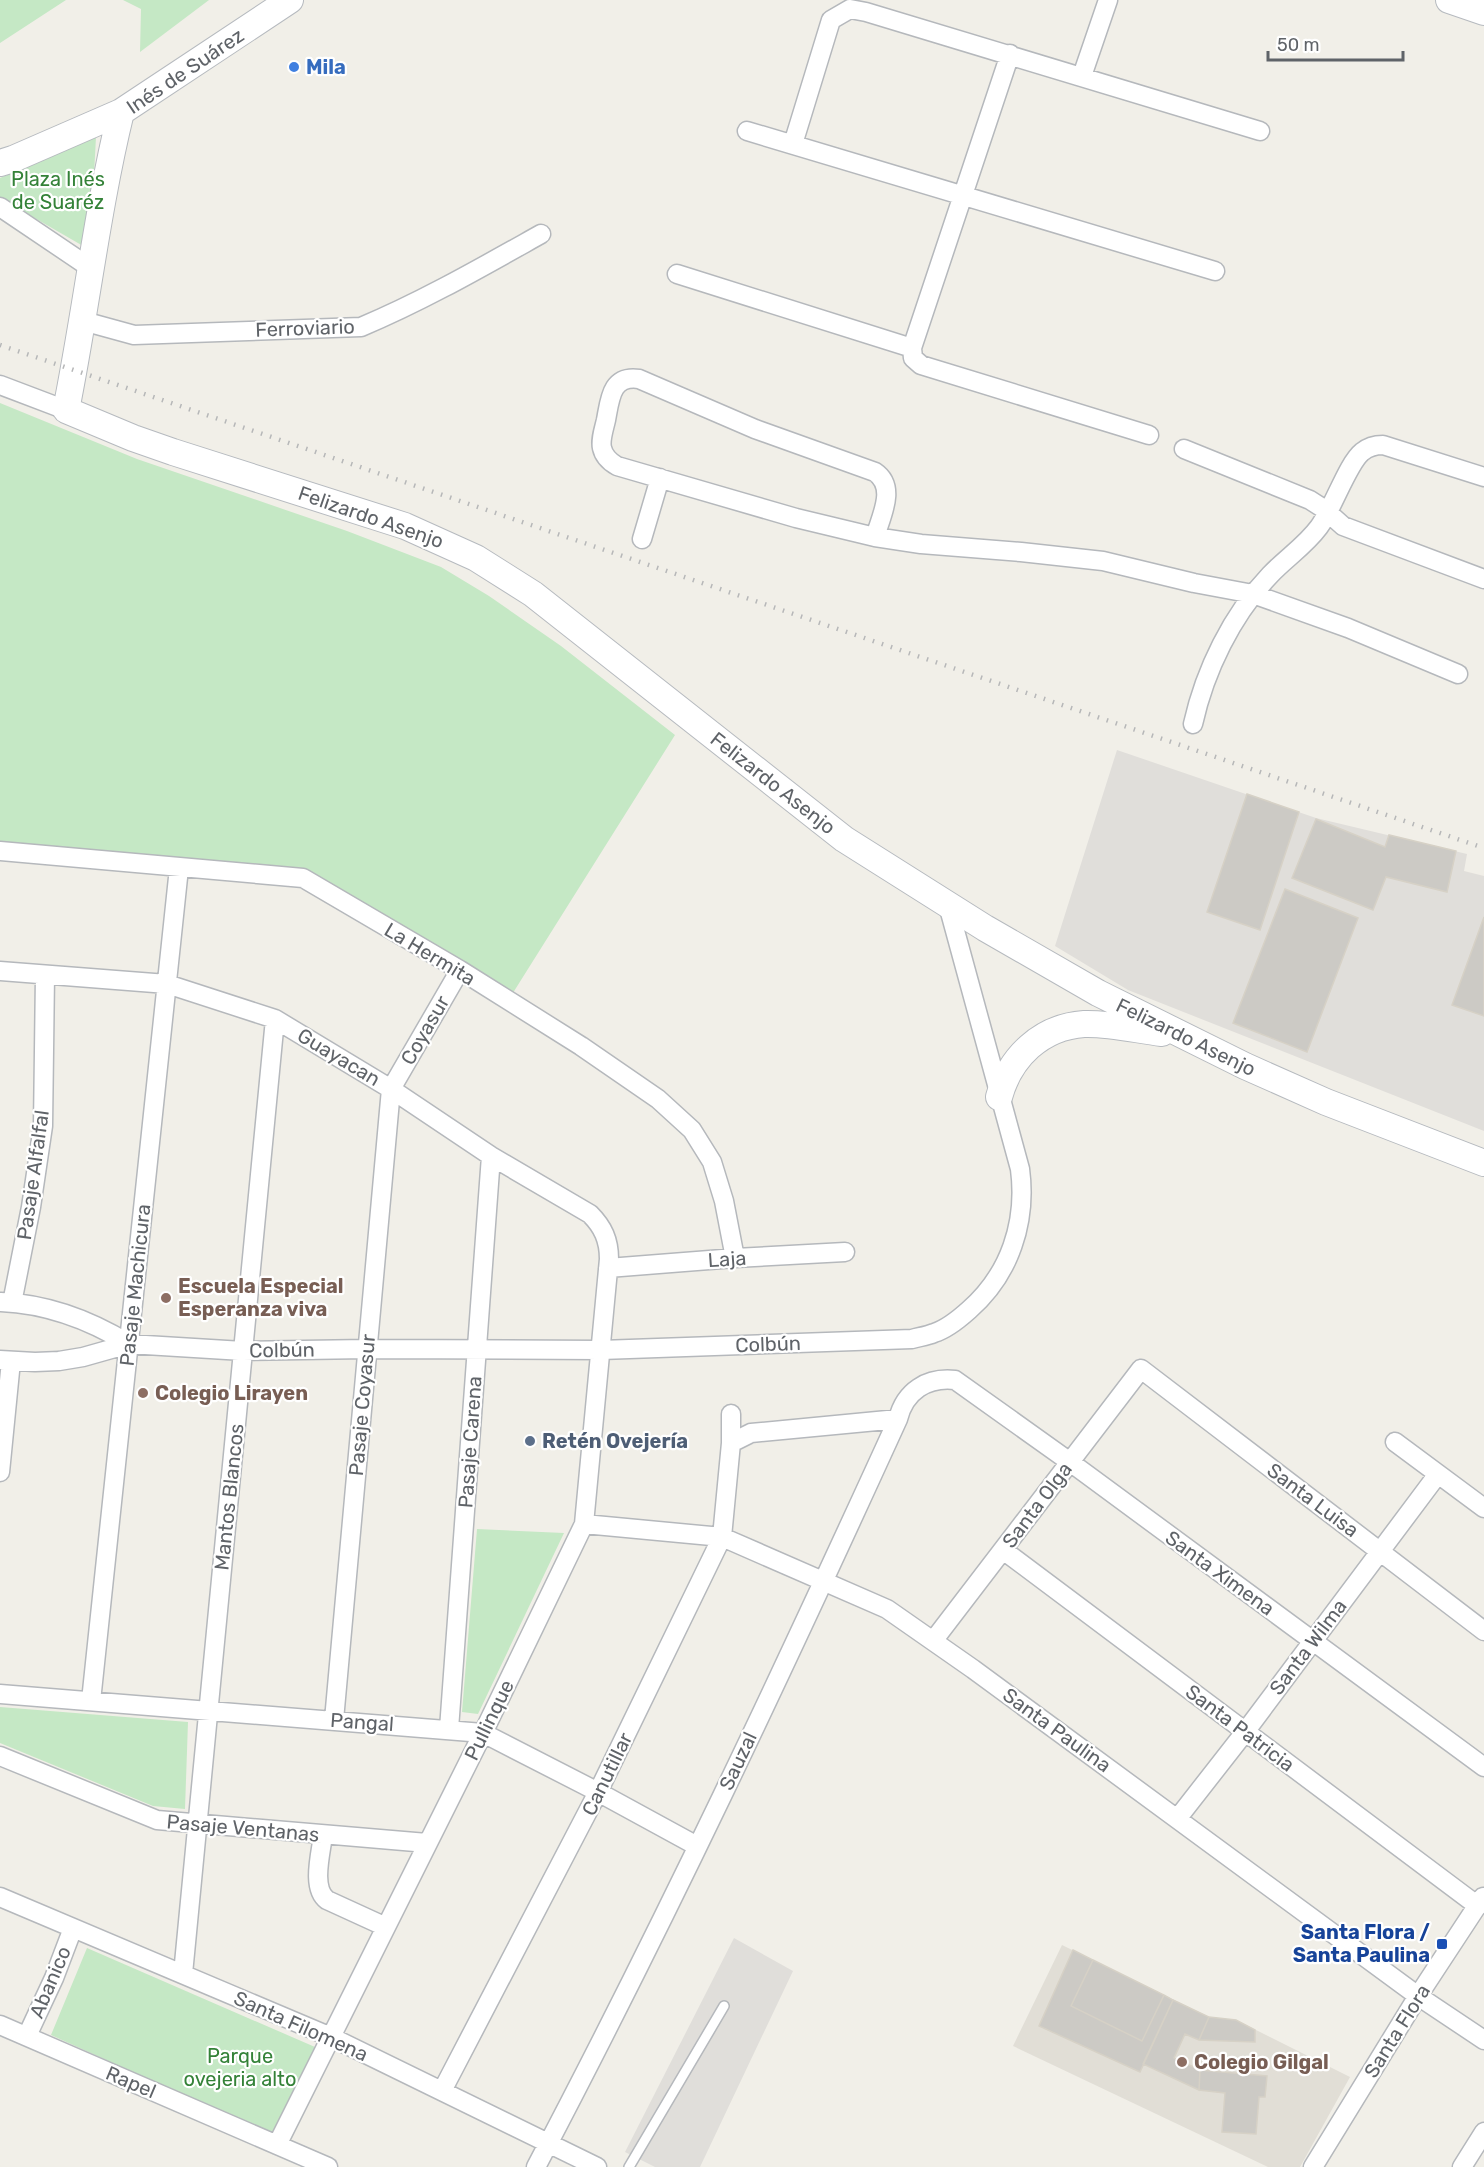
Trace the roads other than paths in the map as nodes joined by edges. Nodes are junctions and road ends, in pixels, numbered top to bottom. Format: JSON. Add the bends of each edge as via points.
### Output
{"nodes":[{"id":1,"x":291,"y":0,"type":"edge"},
{"id":2,"x":1108,"y":0,"type":"edge"},
{"id":3,"x":1449,"y":0,"type":"edge"},
{"id":4,"x":1479,"y":7,"type":"edge"},
{"id":5,"x":1010,"y":54,"type":"junction"},
{"id":6,"x":1082,"y":76,"type":"junction"},
{"id":7,"x":121,"y":112,"type":"junction"},
{"id":8,"x":747,"y":131,"type":"dead end"},
{"id":9,"x":1260,"y":131,"type":"dead end"},
{"id":10,"x":793,"y":144,"type":"junction"},
{"id":11,"x":0,"y":163,"type":"edge"},
{"id":12,"x":963,"y":195,"type":"junction"},
{"id":13,"x":0,"y":207,"type":"edge"},
{"id":14,"x":541,"y":234,"type":"dead end"},
{"id":15,"x":92,"y":269,"type":"junction"},
{"id":16,"x":1215,"y":271,"type":"dead end"},
{"id":17,"x":677,"y":274,"type":"dead end"},
{"id":18,"x":83,"y":321,"type":"junction"},
{"id":19,"x":912,"y":348,"type":"junction"},
{"id":20,"x":0,"y":385,"type":"edge"},
{"id":21,"x":66,"y":410,"type":"junction"},
{"id":22,"x":1149,"y":435,"type":"dead end"},
{"id":23,"x":1184,"y":449,"type":"dead end"},
{"id":24,"x":1484,"y":477,"type":"edge"},
{"id":25,"x":660,"y":478,"type":"junction"},
{"id":26,"x":1329,"y":513,"type":"junction"},
{"id":27,"x":875,"y":537,"type":"junction"},
{"id":28,"x":642,"y":539,"type":"dead end"},
{"id":29,"x":1484,"y":579,"type":"edge"},
{"id":30,"x":1253,"y":594,"type":"junction"},
{"id":31,"x":1458,"y":674,"type":"dead end"},
{"id":32,"x":1193,"y":724,"type":"dead end"},
{"id":33,"x":0,"y":851,"type":"edge"},
{"id":34,"x":179,"y":868,"type":"junction"},
{"id":35,"x":948,"y":905,"type":"junction"},
{"id":36,"x":460,"y":970,"type":"junction"},
{"id":37,"x":0,"y":971,"type":"edge"},
{"id":38,"x":45,"y":975,"type":"junction"},
{"id":39,"x":167,"y":984,"type":"junction"},
{"id":40,"x":275,"y":1019,"type":"junction"},
{"id":41,"x":1180,"y":1035,"type":"junction"},
{"id":42,"x":391,"y":1089,"type":"junction"},
{"id":43,"x":999,"y":1097,"type":"junction"},
{"id":44,"x":492,"y":1156,"type":"junction"},
{"id":45,"x":1484,"y":1163,"type":"edge"},
{"id":46,"x":845,"y":1252,"type":"dead end"},
{"id":47,"x":735,"y":1258,"type":"junction"},
{"id":48,"x":608,"y":1268,"type":"junction"},
{"id":49,"x":6,"y":1303,"type":"edge"},
{"id":50,"x":129,"y":1344,"type":"junction"},
{"id":51,"x":367,"y":1349,"type":"junction"},
{"id":52,"x":476,"y":1349,"type":"junction"},
{"id":53,"x":601,"y":1350,"type":"junction"},
{"id":54,"x":243,"y":1351,"type":"junction"},
{"id":55,"x":6,"y":1361,"type":"edge"},
{"id":56,"x":1141,"y":1369,"type":"joint"},
{"id":57,"x":955,"y":1380,"type":"joint"},
{"id":58,"x":731,"y":1414,"type":"dead end"},
{"id":59,"x":898,"y":1419,"type":"junction"},
{"id":60,"x":1395,"y":1442,"type":"dead end"},
{"id":61,"x":731,"y":1443,"type":"junction"},
{"id":62,"x":1070,"y":1462,"type":"junction"},
{"id":63,"x":0,"y":1472,"type":"edge"},
{"id":64,"x":1438,"y":1474,"type":"junction"},
{"id":65,"x":1484,"y":1508,"type":"edge"},
{"id":66,"x":584,"y":1524,"type":"junction"},
{"id":67,"x":722,"y":1537,"type":"junction"},
{"id":68,"x":1003,"y":1550,"type":"junction"},
{"id":69,"x":1380,"y":1551,"type":"junction"},
{"id":70,"x":823,"y":1583,"type":"junction"},
{"id":71,"x":1484,"y":1631,"type":"edge"},
{"id":72,"x":933,"y":1641,"type":"junction"},
{"id":73,"x":1312,"y":1641,"type":"junction"},
{"id":74,"x":0,"y":1694,"type":"edge"},
{"id":75,"x":92,"y":1701,"type":"junction"},
{"id":76,"x":208,"y":1710,"type":"junction"},
{"id":77,"x":334,"y":1720,"type":"junction"},
{"id":78,"x":449,"y":1729,"type":"junction"},
{"id":79,"x":1245,"y":1732,"type":"junction"},
{"id":80,"x":483,"y":1733,"type":"junction"},
{"id":81,"x":0,"y":1756,"type":"edge"},
{"id":82,"x":1484,"y":1767,"type":"edge"},
{"id":83,"x":598,"y":1792,"type":"junction"},
{"id":84,"x":1177,"y":1819,"type":"junction"},
{"id":85,"x":197,"y":1824,"type":"junction"},
{"id":86,"x":323,"y":1835,"type":"junction"},
{"id":87,"x":427,"y":1843,"type":"junction"},
{"id":88,"x":698,"y":1846,"type":"junction"},
{"id":89,"x":0,"y":1897,"type":"edge"},
{"id":90,"x":1481,"y":1901,"type":"edge"},
{"id":91,"x":386,"y":1927,"type":"junction"},
{"id":92,"x":73,"y":1928,"type":"junction"},
{"id":93,"x":183,"y":1974,"type":"junction"},
{"id":94,"x":1418,"y":1996,"type":"junction"},
{"id":95,"x":724,"y":2006,"type":"dead end"},
{"id":96,"x":0,"y":2025,"type":"edge"},
{"id":97,"x":27,"y":2036,"type":"junction"},
{"id":98,"x":331,"y":2037,"type":"junction"},
{"id":99,"x":1484,"y":2040,"type":"edge"},
{"id":100,"x":442,"y":2091,"type":"junction"},
{"id":101,"x":1484,"y":2132,"type":"edge"},
{"id":102,"x":549,"y":2143,"type":"junction"},
{"id":103,"x":277,"y":2145,"type":"junction"},
{"id":104,"x":328,"y":2167,"type":"edge"},
{"id":105,"x":536,"y":2167,"type":"edge"},
{"id":106,"x":597,"y":2167,"type":"edge"},
{"id":107,"x":629,"y":2167,"type":"edge"},
{"id":108,"x":1314,"y":2167,"type":"edge"},
{"id":109,"x":1462,"y":2167,"type":"edge"}],
"edges":[{"from":1,"to":7,"type":"street","name":"Inés de Suárez"},
{"from":2,"to":6,"type":"street"},
{"from":3,"to":4,"type":"street"},
{"from":5,"to":6,"type":"street"},
{"from":5,"to":10,"type":"street","via":[[850,9],[831,20]]},
{"from":5,"to":12,"type":"street"},
{"from":6,"to":9,"type":"street"},
{"from":7,"to":11,"type":"street"},
{"from":7,"to":15,"type":"street","name":"Inés de Suárez","via":[[107,168]]},
{"from":8,"to":10,"type":"street"},
{"from":10,"to":12,"type":"street"},
{"from":12,"to":16,"type":"street"},
{"from":12,"to":19,"type":"street"},
{"from":13,"to":15,"type":"street"},
{"from":14,"to":18,"type":"street","name":"Ferroviario","via":[[361,327],[134,335]]},
{"from":15,"to":18,"type":"street","name":"Inés de Suárez"},
{"from":17,"to":19,"type":"street"},
{"from":18,"to":21,"type":"street","name":"Inés de Suárez"},
{"from":19,"to":22,"type":"street","via":[[913,358],[921,365]]},
{"from":20,"to":21,"type":"street"},
{"from":21,"to":35,"type":"street","name":"Felizardo Asenjo","via":[[173,453],[405,526],[476,558],[533,594],[844,839]]},
{"from":23,"to":26,"type":"street","via":[[1310,501]]},
{"from":24,"to":26,"type":"street","via":[[1376,445],[1357,457]]},
{"from":25,"to":27,"type":"street","via":[[796,519]]},
{"from":25,"to":27,"type":"street","via":[[617,466],[602,449],[612,392],[624,379],[639,379],[755,429],[874,472],[883,478],[887,491]]},
{"from":25,"to":28,"type":"street"},
{"from":26,"to":29,"type":"street","via":[[1343,526]]},
{"from":26,"to":30,"type":"street","via":[[1305,543]]},
{"from":27,"to":30,"type":"street","via":[[1103,561]]},
{"from":30,"to":31,"type":"street"},
{"from":30,"to":32,"type":"street","via":[[1216,657]]},
{"from":33,"to":34,"type":"street","name":"La Hermita"},
{"from":34,"to":36,"type":"street","name":"La Hermita","via":[[303,878]]},
{"from":34,"to":39,"type":"street","name":"Pasaje Machicura"},
{"from":35,"to":41,"type":"street","name":"Felizardo Asenjo","via":[[1098,993]]},
{"from":35,"to":43,"type":"street","name":"Colbún"},
{"from":36,"to":42,"type":"street","name":"Coyasur"},
{"from":36,"to":47,"type":"street","name":"La Hermita","via":[[658,1099],[692,1130],[711,1162]]},
{"from":37,"to":38,"type":"street","name":"Guayacan"},
{"from":38,"to":39,"type":"street","name":"Guayacan"},
{"from":38,"to":49,"type":"street","name":"Pasaje Alfalfal","via":[[43,1126],[31,1207]]},
{"from":39,"to":40,"type":"street","name":"Guayacan"},
{"from":39,"to":50,"type":"street","name":"Pasaje Machicura"},
{"from":40,"to":42,"type":"street","name":"Guayacan"},
{"from":40,"to":54,"type":"street","name":"Mantos Blancos"},
{"from":41,"to":43,"type":"street","via":[[1098,1024],[1060,1029],[1024,1051],[1006,1075]]},
{"from":41,"to":45,"type":"street","name":"Felizardo Asenjo","via":[[1326,1102]]},
{"from":42,"to":44,"type":"street","name":"Guayacan"},
{"from":42,"to":51,"type":"street","name":"Pasaje Coyasur"},
{"from":43,"to":53,"type":"street","name":"Colbún","via":[[1020,1169],[1020,1222],[999,1275],[976,1304],[950,1325],[912,1339]]},
{"from":44,"to":48,"type":"street","name":"Guayacan","via":[[590,1214],[608,1241]]},
{"from":44,"to":52,"type":"street","name":"Pasaje Carena"},
{"from":46,"to":47,"type":"street","name":"Laja"},
{"from":47,"to":48,"type":"street","name":"Laja"},
{"from":48,"to":53,"type":"street","name":"Pullinque"},
{"from":49,"to":50,"type":"street","name":"Colbún","via":[[69,1315]]},
{"from":50,"to":54,"type":"street","name":"Colbún"},
{"from":50,"to":55,"type":"street","name":"Colbún","via":[[83,1357]]},
{"from":50,"to":75,"type":"street","name":"Pasaje Machicura"},
{"from":51,"to":52,"type":"street","name":"Colbún"},
{"from":51,"to":54,"type":"street","name":"Colbún"},
{"from":51,"to":77,"type":"street","name":"Pasaje Coyasur"},
{"from":52,"to":53,"type":"street","name":"Colbún"},
{"from":52,"to":78,"type":"street","name":"Pasaje Carena"},
{"from":53,"to":66,"type":"street","name":"Pullinque"},
{"from":54,"to":76,"type":"street","name":"Mantos Blancos"},
{"from":55,"to":63,"type":"street"},
{"from":56,"to":62,"type":"street","name":"Santa Olga"},
{"from":56,"to":69,"type":"street","name":"Santa Luisa"},
{"from":57,"to":59,"type":"street","name":"Sauzal","via":[[935,1380],[918,1387],[905,1401]]},
{"from":57,"to":62,"type":"street","name":"Santa Ximena"},
{"from":58,"to":61,"type":"street","name":"Canutillar"},
{"from":59,"to":61,"type":"street","via":[[751,1433]]},
{"from":59,"to":70,"type":"street","name":"Sauzal"},
{"from":60,"to":64,"type":"street"},
{"from":61,"to":67,"type":"street","name":"Canutillar"},
{"from":62,"to":68,"type":"street","name":"Santa Olga"},
{"from":62,"to":73,"type":"street","name":"Santa Ximena"},
{"from":64,"to":65,"type":"street"},
{"from":64,"to":69,"type":"street","name":"Santa Wilma"},
{"from":66,"to":67,"type":"street","name":"Santa Paulina"},
{"from":66,"to":80,"type":"street","name":"Pullinque"},
{"from":67,"to":70,"type":"street","name":"Santa Paulina"},
{"from":67,"to":83,"type":"street","name":"Canutillar"},
{"from":68,"to":72,"type":"street","name":"Santa Olga"},
{"from":68,"to":79,"type":"street","name":"Santa Patricia"},
{"from":69,"to":71,"type":"street","name":"Santa Luisa"},
{"from":69,"to":73,"type":"street","name":"Santa Wilma"},
{"from":70,"to":72,"type":"street","name":"Santa Paulina","via":[[887,1609]]},
{"from":70,"to":88,"type":"street","name":"Sauzal"},
{"from":72,"to":84,"type":"street","name":"Santa Paulina"},
{"from":73,"to":79,"type":"street","name":"Santa Wilma"},
{"from":73,"to":82,"type":"street","name":"Santa Ximena"},
{"from":74,"to":75,"type":"street","name":"Pangal"},
{"from":75,"to":76,"type":"street","name":"Pangal"},
{"from":76,"to":77,"type":"street","name":"Pangal"},
{"from":76,"to":85,"type":"street","name":"Mantos Blancos"},
{"from":77,"to":78,"type":"street","name":"Pangal"},
{"from":78,"to":80,"type":"street","name":"Pangal"},
{"from":79,"to":84,"type":"street","name":"Santa Wilma"},
{"from":79,"to":90,"type":"street","name":"Santa Patricia"},
{"from":80,"to":83,"type":"street","name":"Pangal"},
{"from":80,"to":87,"type":"street","name":"Pullinque"},
{"from":81,"to":85,"type":"street","name":"Pasaje Ventanas","via":[[157,1820]]},
{"from":83,"to":88,"type":"street","name":"Pangal"},
{"from":83,"to":100,"type":"street","name":"Canutillar"},
{"from":84,"to":94,"type":"street","name":"Santa Paulina"},
{"from":85,"to":86,"type":"street","name":"Pasaje Ventanas"},
{"from":85,"to":93,"type":"street","name":"Mantos Blancos"},
{"from":86,"to":87,"type":"street","name":"Pasaje Ventanas"},
{"from":86,"to":91,"type":"street","via":[[320,1893],[327,1900]]},
{"from":87,"to":91,"type":"street","name":"Pullinque"},
{"from":88,"to":102,"type":"street","name":"Sauzal"},
{"from":89,"to":92,"type":"street","name":"Santa Filomena"},
{"from":90,"to":94,"type":"street","name":"Santa Flora"},
{"from":91,"to":98,"type":"street","name":"Pullinque"},
{"from":92,"to":93,"type":"street","name":"Santa Filomena"},
{"from":92,"to":97,"type":"street","name":"Abanico"},
{"from":93,"to":98,"type":"street","name":"Santa Filomena"},
{"from":94,"to":99,"type":"street","name":"Santa Paulina"},
{"from":94,"to":108,"type":"street","name":"Santa Flora"},
{"from":95,"to":107,"type":"lane"},
{"from":96,"to":97,"type":"street","name":"Rapel"},
{"from":97,"to":103,"type":"street","name":"Rapel"},
{"from":98,"to":100,"type":"street","name":"Santa Filomena"},
{"from":98,"to":103,"type":"street","name":"Pullinque"},
{"from":100,"to":102,"type":"street","name":"Santa Filomena"},
{"from":101,"to":109,"type":"street"},
{"from":102,"to":105,"type":"street","name":"Sauzal"},
{"from":102,"to":106,"type":"street","name":"Santa Filomena"},
{"from":103,"to":104,"type":"street","name":"Rapel"}]}
